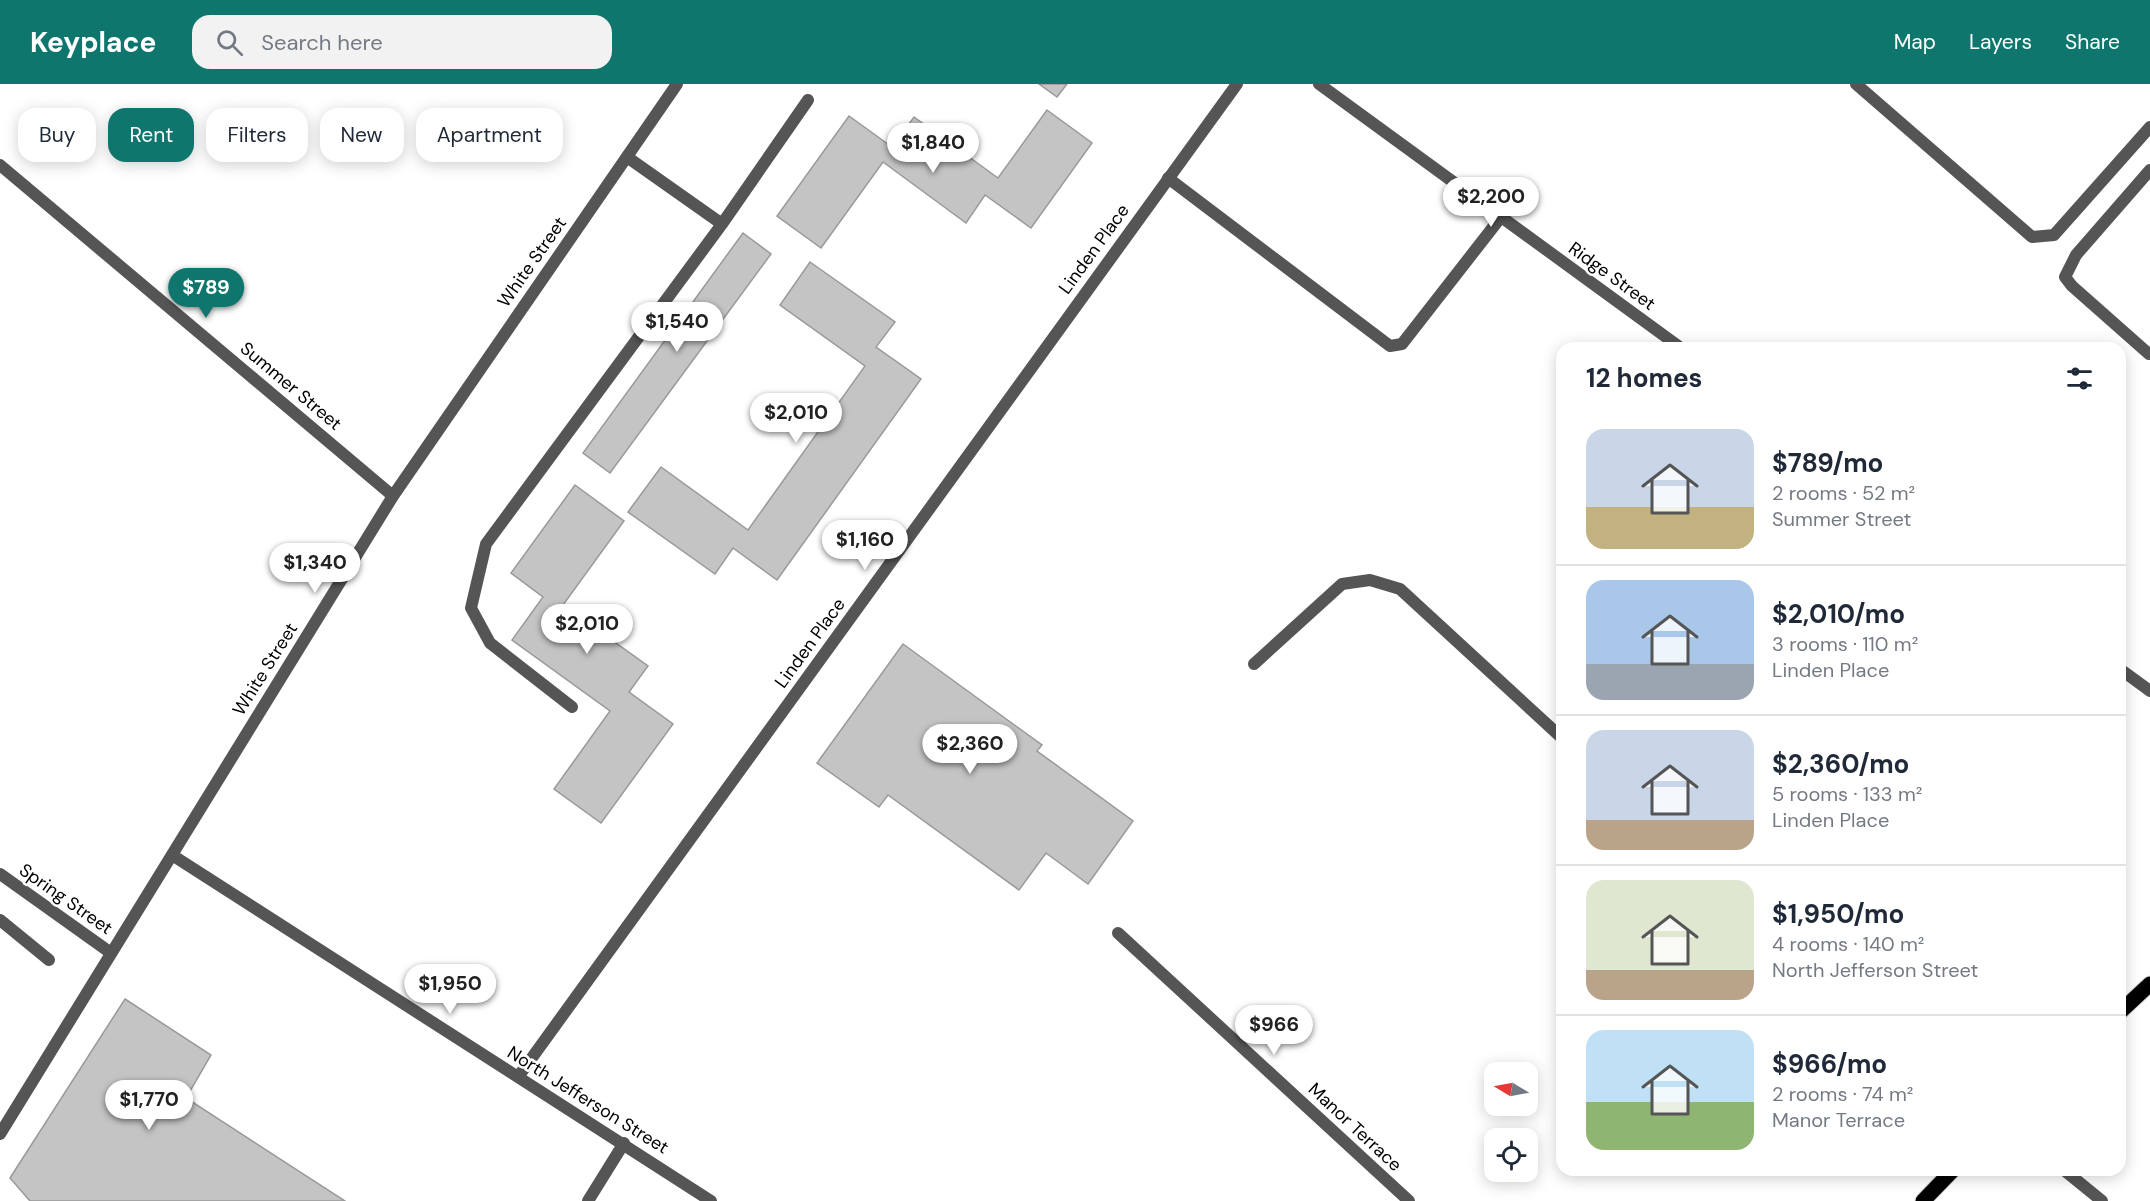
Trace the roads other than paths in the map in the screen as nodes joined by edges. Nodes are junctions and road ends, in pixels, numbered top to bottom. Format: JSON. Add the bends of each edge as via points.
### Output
{"nodes":[{"id":1,"x":677,"y":84,"type":"edge"},
{"id":2,"x":1237,"y":84,"type":"edge"},
{"id":3,"x":1319,"y":84,"type":"edge"},
{"id":4,"x":1856,"y":84,"type":"edge"},
{"id":5,"x":808,"y":100,"type":"dead end"},
{"id":6,"x":2150,"y":127,"type":"edge"},
{"id":7,"x":627,"y":157,"type":"junction"},
{"id":8,"x":0,"y":165,"type":"edge"},
{"id":9,"x":2150,"y":170,"type":"edge"},
{"id":10,"x":1167,"y":178,"type":"junction"},
{"id":11,"x":1501,"y":217,"type":"junction"},
{"id":12,"x":722,"y":224,"type":"junction"},
{"id":13,"x":1673,"y":342,"type":"edge"},
{"id":14,"x":2149,"y":354,"type":"edge"},
{"id":15,"x":393,"y":496,"type":"junction"},
{"id":16,"x":1254,"y":664,"type":"dead end"},
{"id":17,"x":2126,"y":674,"type":"edge"},
{"id":18,"x":2150,"y":692,"type":"edge"},
{"id":19,"x":572,"y":707,"type":"dead end"},
{"id":20,"x":1556,"y":732,"type":"edge"},
{"id":21,"x":172,"y":855,"type":"junction"},
{"id":22,"x":0,"y":874,"type":"edge"},
{"id":23,"x":0,"y":920,"type":"edge"},
{"id":24,"x":1118,"y":933,"type":"dead end"},
{"id":25,"x":111,"y":953,"type":"junction"},
{"id":26,"x":49,"y":960,"type":"dead end"},
{"id":27,"x":2150,"y":984,"type":"edge"},
{"id":28,"x":2126,"y":1006,"type":"edge"},
{"id":29,"x":518,"y":1077,"type":"junction"},
{"id":30,"x":0,"y":1134,"type":"edge"},
{"id":31,"x":624,"y":1143,"type":"junction"},
{"id":32,"x":1947,"y":1176,"type":"edge"},
{"id":33,"x":2071,"y":1176,"type":"edge"},
{"id":34,"x":588,"y":1201,"type":"edge"},
{"id":35,"x":711,"y":1201,"type":"edge"},
{"id":36,"x":1409,"y":1201,"type":"edge"},
{"id":37,"x":1923,"y":1201,"type":"edge"},
{"id":38,"x":2102,"y":1201,"type":"edge"}],
"edges":[{"from":1,"to":7,"type":"street","name":"White Street"},
{"from":2,"to":10,"type":"street","name":"Linden Place"},
{"from":3,"to":11,"type":"street","name":"Ridge Street"},
{"from":4,"to":6,"type":"street","via":[[2032,237],[2054,235]]},
{"from":5,"to":12,"type":"street"},
{"from":7,"to":12,"type":"street"},
{"from":7,"to":15,"type":"street","name":"White Street"},
{"from":8,"to":15,"type":"street","name":"Summer Street"},
{"from":9,"to":14,"type":"street","via":[[2076,255],[2065,277]]},
{"from":10,"to":11,"type":"street","via":[[1390,346],[1402,344]]},
{"from":10,"to":29,"type":"street","name":"Linden Place"},
{"from":11,"to":13,"type":"street","name":"Ridge Street"},
{"from":12,"to":19,"type":"street","via":[[486,544],[471,608],[490,643]]},
{"from":15,"to":21,"type":"street","name":"White Street"},
{"from":16,"to":20,"type":"street","via":[[1342,584],[1370,580],[1400,589]]},
{"from":17,"to":18,"type":"street"},
{"from":21,"to":25,"type":"street","name":"White Street"},
{"from":21,"to":29,"type":"street","name":"North Jefferson Street"},
{"from":22,"to":25,"type":"street","name":"Spring Street"},
{"from":23,"to":26,"type":"street"},
{"from":24,"to":36,"type":"street","name":"Manor Terrace"},
{"from":25,"to":30,"type":"street","name":"White Street"},
{"from":27,"to":28,"type":"main road"},
{"from":29,"to":31,"type":"street","name":"North Jefferson Street"},
{"from":31,"to":34,"type":"street"},
{"from":31,"to":35,"type":"street","name":"North Jefferson Street"},
{"from":32,"to":37,"type":"main road"},
{"from":33,"to":38,"type":"street"}]}
